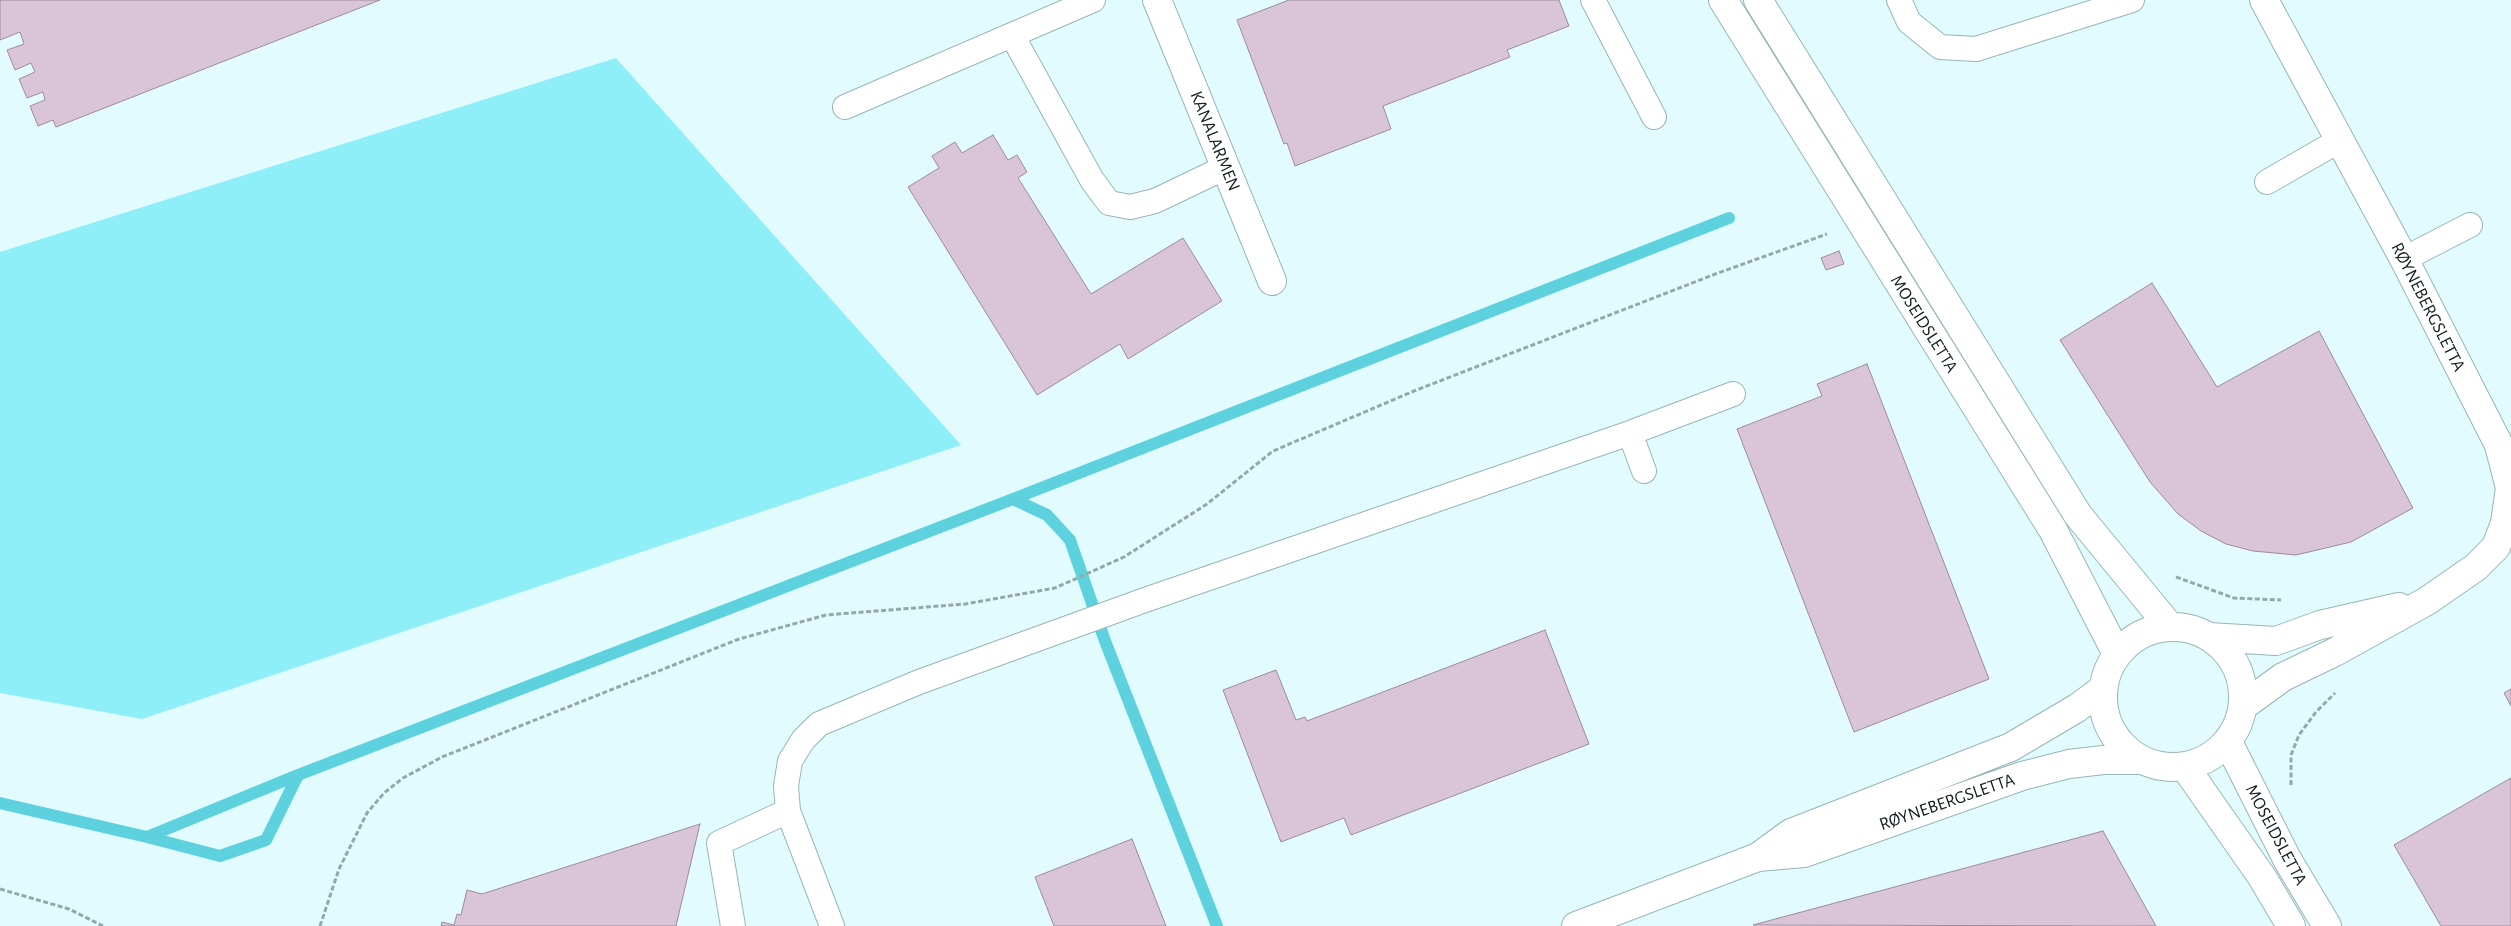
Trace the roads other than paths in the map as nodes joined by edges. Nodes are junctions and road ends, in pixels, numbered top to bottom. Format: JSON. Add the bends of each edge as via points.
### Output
{"nodes":[{"id":1,"x":1093,"y":0,"type":"edge"},
{"id":2,"x":1157,"y":0,"type":"edge"},
{"id":3,"x":1593,"y":0,"type":"edge"},
{"id":4,"x":1723,"y":0,"type":"edge"},
{"id":5,"x":1758,"y":0,"type":"edge"},
{"id":6,"x":1899,"y":0,"type":"edge"},
{"id":7,"x":2132,"y":0,"type":"edge"},
{"id":8,"x":2264,"y":0,"type":"edge"},
{"id":9,"x":1012,"y":35,"type":"junction"},
{"id":10,"x":845,"y":107,"type":"dead end"},
{"id":11,"x":1654,"y":117,"type":"dead end"},
{"id":12,"x":2340,"y":140,"type":"junction"},
{"id":13,"x":1226,"y":167,"type":"junction"},
{"id":14,"x":2267,"y":182,"type":"dead end"},
{"id":15,"x":2470,"y":226,"type":"dead end"},
{"id":16,"x":2404,"y":259,"type":"junction"},
{"id":17,"x":1272,"y":281,"type":"dead end"},
{"id":18,"x":1734,"y":394,"type":"dead end"},
{"id":19,"x":1630,"y":433,"type":"junction"},
{"id":20,"x":1644,"y":471,"type":"dead end"},
{"id":21,"x":2427,"y":601,"type":"junction"},
{"id":22,"x":2170,"y":626,"type":"junction"},
{"id":23,"x":2209,"y":637,"type":"junction"},
{"id":24,"x":2117,"y":654,"type":"junction"},
{"id":25,"x":2102,"y":689,"type":"junction"},
{"id":26,"x":2243,"y":706,"type":"junction"},
{"id":27,"x":2228,"y":742,"type":"junction"},
{"id":28,"x":2139,"y":760,"type":"junction"},
{"id":29,"x":2185,"y":767,"type":"junction"},
{"id":30,"x":788,"y":811,"type":"junction"},
{"id":31,"x":1758,"y":857,"type":"junction"},
{"id":32,"x":733,"y":926,"type":"edge"},
{"id":33,"x":832,"y":926,"type":"edge"},
{"id":34,"x":1576,"y":926,"type":"edge"},
{"id":35,"x":2291,"y":926,"type":"edge"},
{"id":36,"x":2327,"y":926,"type":"edge"}],
"edges":[{"from":1,"to":9,"type":"lane"},
{"from":2,"to":13,"type":"street","name":"KANALARMEN"},
{"from":3,"to":11,"type":"lane"},
{"from":4,"to":24,"type":"street","name":"MOSEIDSLETTA","via":[[2053,530]]},
{"from":5,"to":22,"type":"street","name":"MOSEIDSLETTA","via":[[2078,515]]},
{"from":6,"to":7,"type":"lane","via":[[1909,22],[1940,47],[1976,49]]},
{"from":8,"to":12,"type":"street","name":"RØYNEBERGSLETTA"},
{"from":9,"to":10,"type":"lane"},
{"from":9,"to":13,"type":"lane","via":[[1092,180],[1109,203],[1130,207],[1155,201]]},
{"from":12,"to":14,"type":"lane"},
{"from":12,"to":16,"type":"street","name":"RØYNEBERGSLETTA"},
{"from":13,"to":17,"type":"street","name":"KANALARMEN"},
{"from":15,"to":16,"type":"lane"},
{"from":16,"to":21,"type":"street","name":"RØYNEBERGSLETTA","via":[[2499,445],[2510,488],[2505,524],[2496,547],[2476,567]]},
{"from":18,"to":19,"type":"lane"},
{"from":19,"to":20,"type":"lane"},
{"from":19,"to":30,"type":"lane","via":[[1145,600],[919,682],[819,724],[803,740],[790,761],[786,786]]},
{"from":21,"to":23,"type":"street","name":"RØYNEBERGSLETTA","via":[[2320,624],[2276,641]]},
{"from":21,"to":26,"type":"street","name":"RØYNEBERGSLETTA","via":[[2283,677]]},
{"from":22,"to":23,"type":"street","via":[[2191,628]]},
{"from":22,"to":24,"type":"street","via":[[2140,634]]},
{"from":23,"to":26,"type":"street","via":[[2226,650],[2237,668],[2243,686]]},
{"from":24,"to":25,"type":"street","via":[[2107,670]]},
{"from":25,"to":28,"type":"street","via":[[2102,708],[2108,727],[2121,746]]},
{"from":25,"to":31,"type":"street","name":"RØYNEBERGSLETTA","via":[[2077,708],[2011,746],[1791,833]]},
{"from":26,"to":27,"type":"street","via":[[2238,726]]},
{"from":27,"to":29,"type":"street","via":[[2208,759]]},
{"from":27,"to":36,"type":"street","name":"MOSEIDSLETTA","via":[[2287,859]]},
{"from":28,"to":29,"type":"street","via":[[2161,768]]},
{"from":28,"to":31,"type":"street","name":"RØYNEBERGSLETTA","via":[[2103,760],[2059,766],[1804,853]]},
{"from":29,"to":35,"type":"street","name":"MOSEIDSLETTA"},
{"from":30,"to":32,"type":"lane","via":[[719,843]]},
{"from":30,"to":33,"type":"lane"},
{"from":31,"to":34,"type":"street","name":"RØYNEBERGSLETTA"}]}
